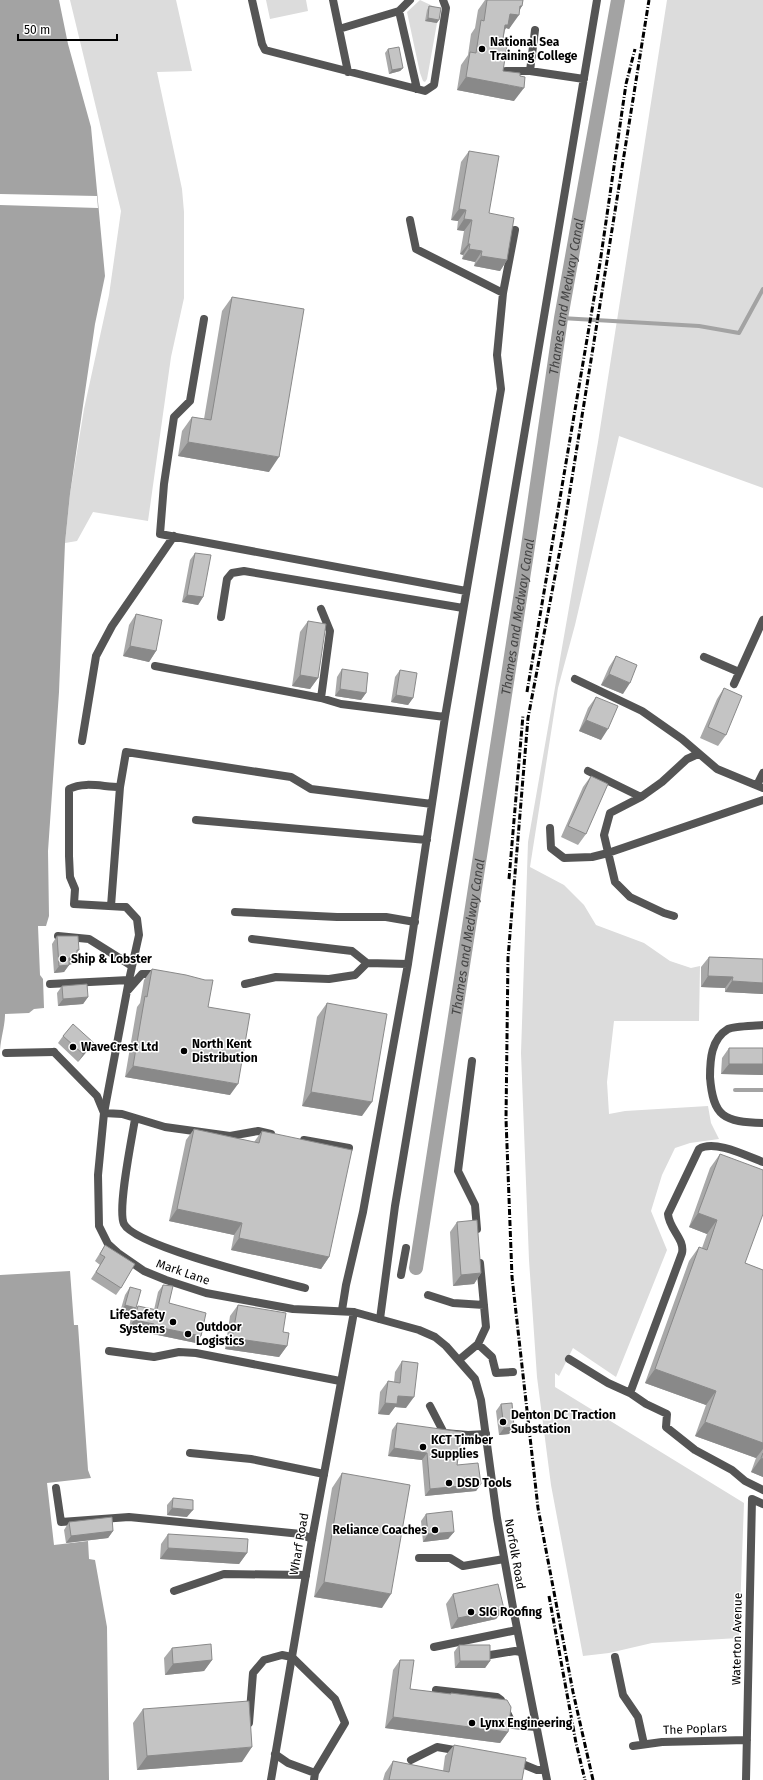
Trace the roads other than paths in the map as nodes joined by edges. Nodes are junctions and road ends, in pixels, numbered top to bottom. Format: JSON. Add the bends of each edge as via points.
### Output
{"nodes":[{"id":1,"x":252,"y":0,"type":"edge"},
{"id":2,"x":333,"y":0,"type":"edge"},
{"id":3,"x":410,"y":0,"type":"edge"},
{"id":4,"x":443,"y":0,"type":"edge"},
{"id":5,"x":597,"y":0,"type":"edge"},
{"id":6,"x":399,"y":11,"type":"junction"},
{"id":7,"x":339,"y":30,"type":"junction"},
{"id":8,"x":535,"y":30,"type":"dead end"},
{"id":9,"x":506,"y":70,"type":"edge"},
{"id":10,"x":530,"y":70,"type":"junction"},
{"id":11,"x":348,"y":72,"type":"junction"},
{"id":12,"x":584,"y":79,"type":"junction"},
{"id":13,"x":417,"y":89,"type":"junction"},
{"id":14,"x":410,"y":220,"type":"dead end"},
{"id":15,"x":515,"y":230,"type":"edge"},
{"id":16,"x":503,"y":293,"type":"junction"},
{"id":17,"x":204,"y":320,"type":"dead end"},
{"id":18,"x":174,"y":536,"type":"junction"},
{"id":19,"x":466,"y":591,"type":"junction"},
{"id":20,"x":463,"y":608,"type":"junction"},
{"id":21,"x":321,"y":609,"type":"dead end"},
{"id":22,"x":221,"y":617,"type":"dead end"},
{"id":23,"x":763,"y":620,"type":"edge"},
{"id":24,"x":704,"y":657,"type":"dead end"},
{"id":25,"x":155,"y":666,"type":"dead end"},
{"id":26,"x":739,"y":672,"type":"junction"},
{"id":27,"x":575,"y":679,"type":"dead end"},
{"id":28,"x":734,"y":684,"type":"dead end"},
{"id":29,"x":321,"y":698,"type":"junction"},
{"id":30,"x":444,"y":717,"type":"junction"},
{"id":31,"x":82,"y":741,"type":"dead end"},
{"id":32,"x":698,"y":754,"type":"junction"},
{"id":33,"x":588,"y":771,"type":"dead end"},
{"id":34,"x":763,"y":773,"type":"edge"},
{"id":35,"x":120,"y":787,"type":"junction"},
{"id":36,"x":760,"y":787,"type":"edge"},
{"id":37,"x":641,"y":797,"type":"junction"},
{"id":38,"x":763,"y":800,"type":"edge"},
{"id":39,"x":432,"y":804,"type":"junction"},
{"id":40,"x":196,"y":820,"type":"dead end"},
{"id":41,"x":550,"y":828,"type":"dead end"},
{"id":42,"x":427,"y":840,"type":"junction"},
{"id":43,"x":608,"y":854,"type":"junction"},
{"id":44,"x":110,"y":906,"type":"junction"},
{"id":45,"x":235,"y":912,"type":"dead end"},
{"id":46,"x":674,"y":916,"type":"dead end"},
{"id":47,"x":415,"y":922,"type":"junction"},
{"id":48,"x":58,"y":936,"type":"edge"},
{"id":49,"x":252,"y":939,"type":"dead end"},
{"id":50,"x":367,"y":963,"type":"junction"},
{"id":51,"x":408,"y":964,"type":"junction"},
{"id":52,"x":132,"y":966,"type":"junction"},
{"id":53,"x":169,"y":977,"type":"edge"},
{"id":54,"x":129,"y":980,"type":"junction"},
{"id":55,"x":50,"y":984,"type":"dead end"},
{"id":56,"x":245,"y":984,"type":"dead end"},
{"id":57,"x":127,"y":990,"type":"junction"},
{"id":58,"x":763,"y":1025,"type":"edge"},
{"id":59,"x":6,"y":1052,"type":"dead end"},
{"id":60,"x":472,"y":1061,"type":"dead end"},
{"id":61,"x":104,"y":1113,"type":"junction"},
{"id":62,"x":135,"y":1118,"type":"junction"},
{"id":63,"x":763,"y":1122,"type":"edge"},
{"id":64,"x":280,"y":1136,"type":"edge"},
{"id":65,"x":296,"y":1138,"type":"edge"},
{"id":66,"x":349,"y":1148,"type":"edge"},
{"id":67,"x":763,"y":1162,"type":"edge"},
{"id":68,"x":478,"y":1236,"type":"edge"},
{"id":69,"x":406,"y":1248,"type":"dead end"},
{"id":70,"x":479,"y":1252,"type":"edge"},
{"id":71,"x":401,"y":1274,"type":"dead end"},
{"id":72,"x":304,"y":1288,"type":"dead end"},
{"id":73,"x":428,"y":1295,"type":"dead end"},
{"id":74,"x":484,"y":1305,"type":"junction"},
{"id":75,"x":342,"y":1310,"type":"junction"},
{"id":76,"x":354,"y":1312,"type":"junction"},
{"id":77,"x":380,"y":1319,"type":"junction"},
{"id":78,"x":478,"y":1344,"type":"junction"},
{"id":79,"x":109,"y":1351,"type":"dead end"},
{"id":80,"x":460,"y":1359,"type":"junction"},
{"id":81,"x":569,"y":1359,"type":"dead end"},
{"id":82,"x":513,"y":1372,"type":"dead end"},
{"id":83,"x":340,"y":1381,"type":"junction"},
{"id":84,"x":630,"y":1393,"type":"junction"},
{"id":85,"x":430,"y":1406,"type":"dead end"},
{"id":86,"x":486,"y":1434,"type":"junction"},
{"id":87,"x":190,"y":1453,"type":"dead end"},
{"id":88,"x":324,"y":1474,"type":"junction"},
{"id":89,"x":56,"y":1488,"type":"dead end"},
{"id":90,"x":763,"y":1490,"type":"edge"},
{"id":91,"x":763,"y":1504,"type":"edge"},
{"id":92,"x":312,"y":1539,"type":"junction"},
{"id":93,"x":419,"y":1558,"type":"dead end"},
{"id":94,"x":504,"y":1559,"type":"junction"},
{"id":95,"x":306,"y":1575,"type":"junction"},
{"id":96,"x":174,"y":1591,"type":"dead end"},
{"id":97,"x":517,"y":1630,"type":"junction"},
{"id":98,"x":434,"y":1647,"type":"dead end"},
{"id":99,"x":521,"y":1652,"type":"junction"},
{"id":100,"x":490,"y":1655,"type":"edge"},
{"id":101,"x":292,"y":1657,"type":"junction"},
{"id":102,"x":615,"y":1657,"type":"dead end"},
{"id":103,"x":436,"y":1690,"type":"dead end"},
{"id":104,"x":249,"y":1724,"type":"edge"},
{"id":105,"x":536,"y":1726,"type":"junction"},
{"id":106,"x":747,"y":1740,"type":"junction"},
{"id":107,"x":644,"y":1744,"type":"junction"},
{"id":108,"x":633,"y":1746,"type":"dead end"},
{"id":109,"x":466,"y":1752,"type":"edge"},
{"id":110,"x":275,"y":1754,"type":"junction"},
{"id":111,"x":411,"y":1760,"type":"dead end"},
{"id":112,"x":510,"y":1760,"type":"edge"},
{"id":113,"x":544,"y":1770,"type":"junction"},
{"id":114,"x":314,"y":1776,"type":"edge"},
{"id":115,"x":271,"y":1780,"type":"edge"},
{"id":116,"x":547,"y":1780,"type":"edge"},
{"id":117,"x":746,"y":1780,"type":"edge"}],
"edges":[{"from":1,"to":11,"type":"street","via":[[265,50]]},
{"from":2,"to":7,"type":"street"},
{"from":3,"to":6,"type":"street"},
{"from":4,"to":13,"type":"street","via":[[446,8],[434,85],[425,91]]},
{"from":5,"to":12,"type":"street"},
{"from":6,"to":7,"type":"street"},
{"from":6,"to":13,"type":"street"},
{"from":7,"to":11,"type":"street"},
{"from":8,"to":10,"type":"street"},
{"from":9,"to":10,"type":"street"},
{"from":10,"to":12,"type":"street"},
{"from":11,"to":13,"type":"street"},
{"from":12,"to":77,"type":"street","via":[[395,1206]]},
{"from":14,"to":16,"type":"street","via":[[416,249]]},
{"from":15,"to":16,"type":"street"},
{"from":16,"to":19,"type":"street","via":[[497,355],[501,389]]},
{"from":17,"to":18,"type":"street","via":[[190,401],[174,417],[164,484],[160,534]]},
{"from":18,"to":19,"type":"street"},
{"from":18,"to":31,"type":"street","via":[[112,626],[96,656]]},
{"from":19,"to":20,"type":"street"},
{"from":20,"to":22,"type":"street","via":[[244,571],[232,573],[227,579]]},
{"from":20,"to":30,"type":"street"},
{"from":21,"to":29,"type":"street","via":[[330,631]]},
{"from":23,"to":26,"type":"street"},
{"from":24,"to":26,"type":"street"},
{"from":25,"to":29,"type":"street"},
{"from":26,"to":28,"type":"street"},
{"from":27,"to":32,"type":"street","via":[[642,711],[682,739]]},
{"from":29,"to":30,"type":"street","via":[[341,704]]},
{"from":30,"to":39,"type":"street"},
{"from":32,"to":36,"type":"street","via":[[717,769]]},
{"from":32,"to":37,"type":"street","via":[[687,759]]},
{"from":33,"to":37,"type":"street"},
{"from":34,"to":36,"type":"street"},
{"from":35,"to":39,"type":"street","via":[[126,752],[290,777],[311,789]]},
{"from":35,"to":44,"type":"street"},
{"from":35,"to":44,"type":"street","via":[[85,784],[69,789],[69,856],[70,877],[75,889],[74,904]]},
{"from":37,"to":43,"type":"street","via":[[610,813],[604,835]]},
{"from":38,"to":43,"type":"street"},
{"from":39,"to":42,"type":"street"},
{"from":40,"to":42,"type":"street"},
{"from":41,"to":43,"type":"street","via":[[551,848],[564,858]]},
{"from":42,"to":47,"type":"street"},
{"from":43,"to":46,"type":"street","via":[[615,882],[630,897]]},
{"from":44,"to":52,"type":"street","via":[[126,908],[137,919],[139,935]]},
{"from":45,"to":47,"type":"street","via":[[337,918],[386,917]]},
{"from":47,"to":51,"type":"street"},
{"from":48,"to":52,"type":"street","via":[[89,939]]},
{"from":49,"to":50,"type":"street","via":[[352,951]]},
{"from":50,"to":51,"type":"street"},
{"from":50,"to":56,"type":"street","via":[[356,975],[329,979],[276,977]]},
{"from":51,"to":75,"type":"street","via":[[363,1212]]},
{"from":52,"to":54,"type":"street"},
{"from":53,"to":57,"type":"street","via":[[154,973],[142,974]]},
{"from":54,"to":55,"type":"street"},
{"from":54,"to":57,"type":"street"},
{"from":57,"to":61,"type":"street"},
{"from":58,"to":63,"type":"street","via":[[729,1029],[718,1040],[711,1054],[710,1077],[712,1100],[721,1112],[738,1121]]},
{"from":59,"to":61,"type":"street","name":"Mark Lane","via":[[54,1052],[97,1096]]},
{"from":60,"to":68,"type":"street","via":[[458,1171],[475,1205]]},
{"from":61,"to":62,"type":"street"},
{"from":61,"to":75,"type":"street","name":"Mark Lane","via":[[98,1175],[99,1226],[108,1244],[118,1253],[144,1271],[206,1293],[293,1309]]},
{"from":62,"to":64,"type":"street","via":[[165,1127],[230,1136],[258,1132]]},
{"from":62,"to":72,"type":"street","via":[[124,1192],[124,1225],[148,1240],[190,1257]]},
{"from":65,"to":66,"type":"street"},
{"from":67,"to":84,"type":"street","via":[[717,1146],[699,1149],[668,1214],[682,1245],[682,1253]]},
{"from":69,"to":71,"type":"street"},
{"from":70,"to":74,"type":"street"},
{"from":73,"to":74,"type":"street","via":[[454,1304]]},
{"from":74,"to":78,"type":"street","via":[[486,1327]]},
{"from":75,"to":76,"type":"street","name":"Mark Lane"},
{"from":76,"to":77,"type":"street","name":"Mark Lane"},
{"from":76,"to":83,"type":"street","name":"Wharf Road"},
{"from":77,"to":80,"type":"street","name":"Mark Lane","via":[[430,1335]]},
{"from":78,"to":80,"type":"street"},
{"from":78,"to":82,"type":"street","via":[[492,1357],[496,1374]]},
{"from":79,"to":83,"type":"street","via":[[154,1356],[179,1352],[196,1353]]},
{"from":80,"to":86,"type":"street","name":"Norfolk Road","via":[[475,1379]]},
{"from":81,"to":84,"type":"street"},
{"from":83,"to":88,"type":"street","name":"Wharf Road"},
{"from":84,"to":90,"type":"street","via":[[667,1414],[666,1427],[693,1448]]},
{"from":85,"to":86,"type":"street","via":[[444,1433],[468,1436]]},
{"from":86,"to":94,"type":"street","name":"Norfolk Road"},
{"from":87,"to":88,"type":"street","via":[[251,1460]]},
{"from":88,"to":92,"type":"street","name":"Wharf Road"},
{"from":89,"to":92,"type":"street","via":[[61,1522],[129,1517],[301,1534]]},
{"from":91,"to":106,"type":"street","name":"Waterton Avenue","via":[[752,1499]]},
{"from":92,"to":95,"type":"street","name":"Wharf Road"},
{"from":93,"to":94,"type":"street","via":[[450,1558],[463,1566]]},
{"from":94,"to":97,"type":"street","name":"Norfolk Road"},
{"from":95,"to":96,"type":"street","via":[[224,1574]]},
{"from":95,"to":101,"type":"street","name":"Wharf Road"},
{"from":97,"to":98,"type":"street"},
{"from":97,"to":99,"type":"street","name":"Norfolk Road"},
{"from":99,"to":100,"type":"street"},
{"from":99,"to":105,"type":"street","name":"Norfolk Road"},
{"from":101,"to":104,"type":"street","via":[[282,1656],[264,1660],[253,1673]]},
{"from":101,"to":110,"type":"street","name":"Wharf Road"},
{"from":101,"to":114,"type":"street","via":[[335,1699],[345,1723]]},
{"from":102,"to":107,"type":"street","via":[[623,1695],[637,1714]]},
{"from":103,"to":105,"type":"street","via":[[497,1697],[513,1725]]},
{"from":105,"to":113,"type":"street","name":"Norfolk Road"},
{"from":106,"to":107,"type":"street","name":"The Poplars"},
{"from":106,"to":117,"type":"street","name":"Waterton Avenue"},
{"from":107,"to":108,"type":"street","name":"The Poplars"},
{"from":109,"to":111,"type":"street","via":[[437,1746]]},
{"from":110,"to":114,"type":"street","via":[[288,1764]]},
{"from":110,"to":115,"type":"street","name":"Wharf Road"},
{"from":112,"to":113,"type":"street"},
{"from":113,"to":116,"type":"street","name":"Norfolk Road"}]}
